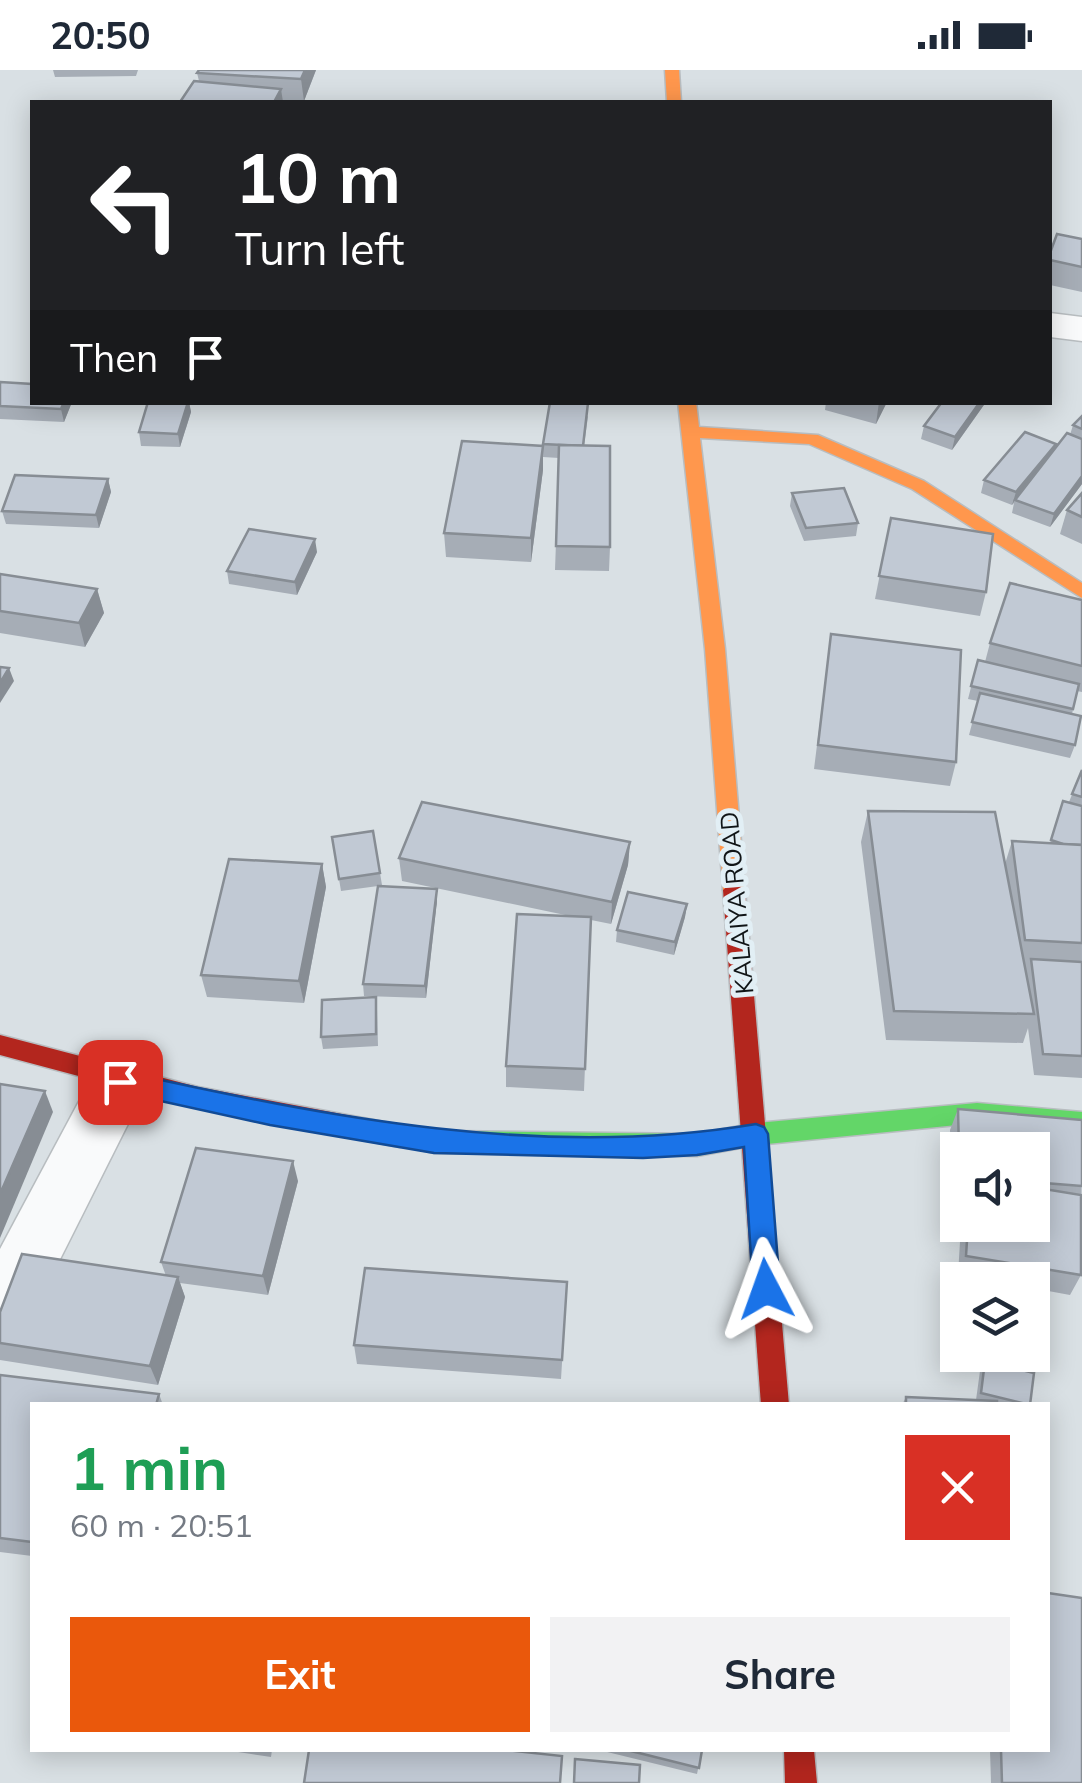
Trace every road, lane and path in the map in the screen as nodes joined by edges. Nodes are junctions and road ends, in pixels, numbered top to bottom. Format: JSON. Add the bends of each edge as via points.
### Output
{"nodes":[{"id":1,"x":672,"y":70,"type":"edge"},
{"id":2,"x":674,"y":100,"type":"edge"},
{"id":3,"x":1052,"y":324,"type":"edge"},
{"id":4,"x":1082,"y":329,"type":"edge"},
{"id":5,"x":687,"y":405,"type":"edge"},
{"id":6,"x":689,"y":432,"type":"junction"},
{"id":7,"x":1082,"y":592,"type":"edge"},
{"id":8,"x":0,"y":1045,"type":"edge"},
{"id":9,"x":120,"y":1082,"type":"junction"},
{"id":10,"x":1082,"y":1122,"type":"edge"},
{"id":11,"x":756,"y":1134,"type":"junction"},
{"id":12,"x":0,"y":1312,"type":"edge"},
{"id":13,"x":774,"y":1402,"type":"edge"},
{"id":14,"x":799,"y":1752,"type":"edge"},
{"id":15,"x":801,"y":1783,"type":"edge"}],
"edges":[{"from":1,"to":2,"type":"street"},
{"from":3,"to":4,"type":"street"},
{"from":5,"to":6,"type":"street","name":"KALAIYA ROAD"},
{"from":6,"to":7,"type":"street","via":[[812,439],[918,486]]},
{"from":6,"to":11,"type":"street","name":"KALAIYA ROAD","via":[[715,650]]},
{"from":8,"to":9,"type":"street"},
{"from":9,"to":11,"type":"street","via":[[434,1142],[643,1147]]},
{"from":9,"to":12,"type":"street"},
{"from":10,"to":11,"type":"street","via":[[977,1113]]},
{"from":11,"to":13,"type":"street","name":"KALAIYA ROAD"},
{"from":14,"to":15,"type":"street"}]}
